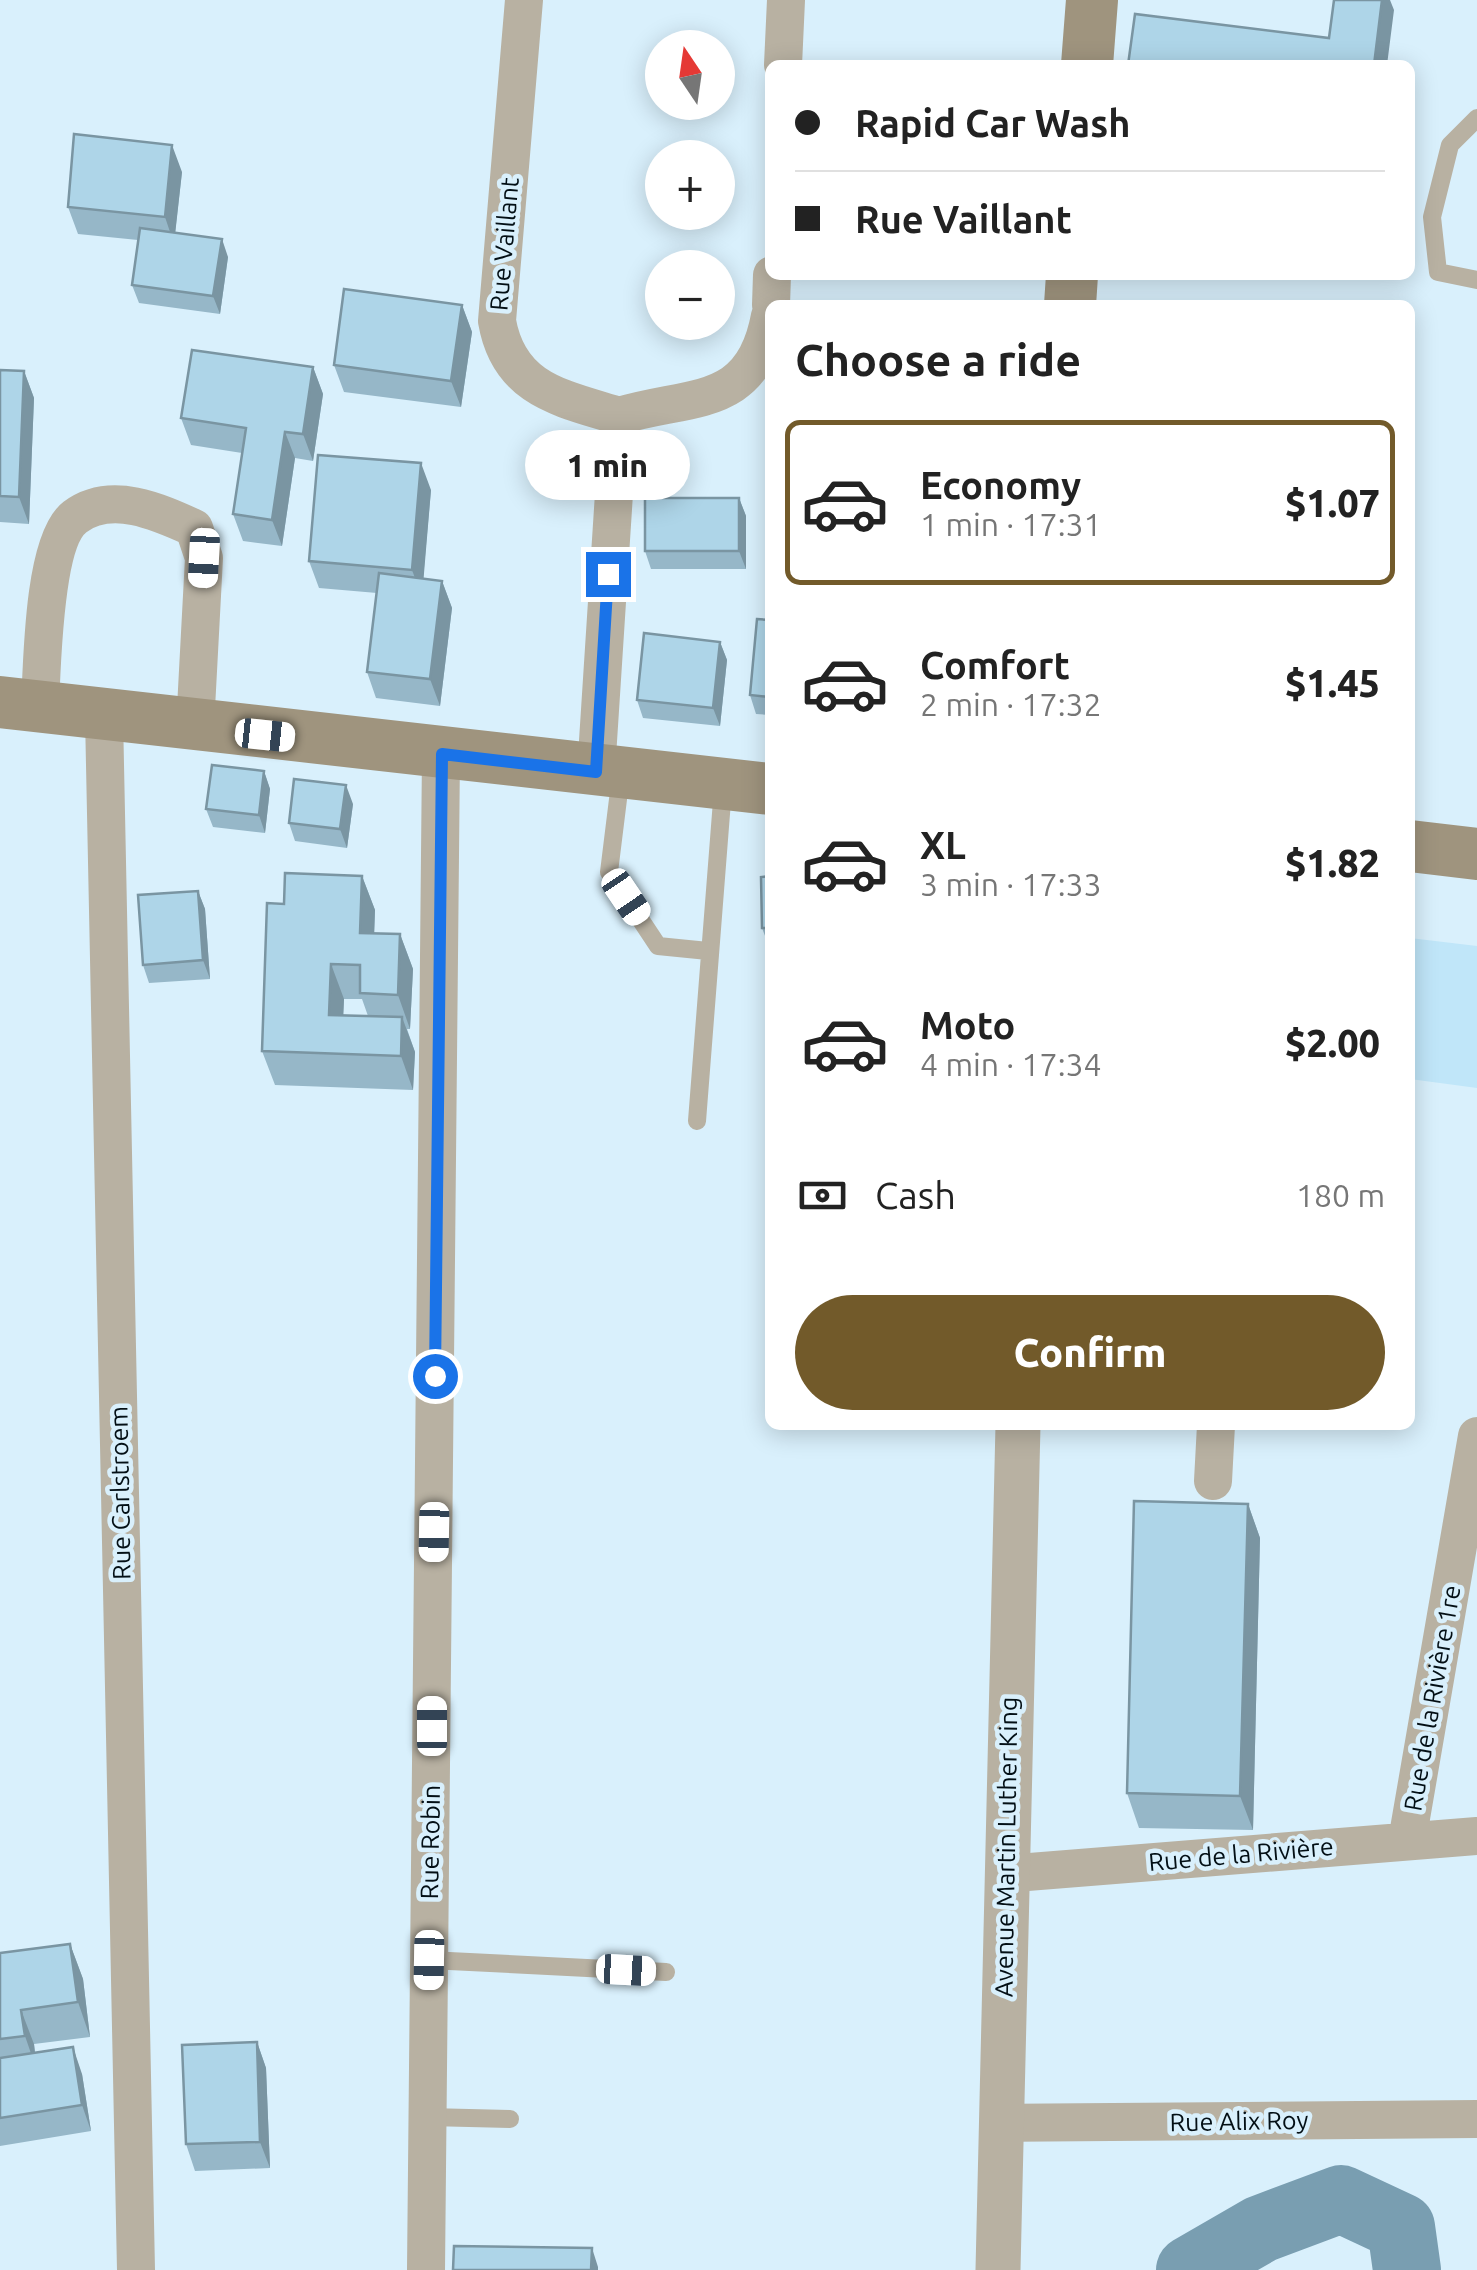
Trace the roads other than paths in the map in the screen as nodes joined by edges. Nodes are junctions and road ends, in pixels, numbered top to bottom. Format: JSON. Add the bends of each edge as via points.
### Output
{"nodes":[{"id":1,"x":524,"y":0,"type":"edge"},
{"id":2,"x":786,"y":0,"type":"edge"},
{"id":3,"x":1092,"y":0,"type":"edge"},
{"id":4,"x":782,"y":60,"type":"edge"},
{"id":5,"x":1088,"y":60,"type":"edge"},
{"id":6,"x":1477,"y":118,"type":"edge"},
{"id":7,"x":1477,"y":280,"type":"edge"},
{"id":8,"x":765,"y":343,"type":"edge"},
{"id":9,"x":618,"y":416,"type":"junction"},
{"id":10,"x":20,"y":705,"type":"edge"},
{"id":11,"x":104,"y":716,"type":"junction"},
{"id":12,"x":195,"y":727,"type":"junction"},
{"id":13,"x":442,"y":754,"type":"junction"},
{"id":14,"x":608,"y":773,"type":"junction"},
{"id":15,"x":746,"y":787,"type":"edge"},
{"id":16,"x":1415,"y":847,"type":"edge"},
{"id":17,"x":1477,"y":854,"type":"edge"},
{"id":18,"x":708,"y":951,"type":"junction"},
{"id":19,"x":698,"y":1121,"type":"dead end"},
{"id":20,"x":1018,"y":1430,"type":"edge"},
{"id":21,"x":1216,"y":1430,"type":"edge"},
{"id":22,"x":1477,"y":1436,"type":"edge"},
{"id":23,"x":1213,"y":1481,"type":"dead end"},
{"id":24,"x":1477,"y":1836,"type":"edge"},
{"id":25,"x":1407,"y":1841,"type":"junction"},
{"id":26,"x":1004,"y":1874,"type":"junction"},
{"id":27,"x":429,"y":1960,"type":"junction"},
{"id":28,"x":666,"y":1972,"type":"dead end"},
{"id":29,"x":428,"y":2117,"type":"junction"},
{"id":30,"x":1477,"y":2118,"type":"edge"},
{"id":31,"x":510,"y":2120,"type":"dead end"},
{"id":32,"x":1000,"y":2123,"type":"junction"},
{"id":33,"x":997,"y":2269,"type":"edge"},
{"id":34,"x":136,"y":2270,"type":"edge"},
{"id":35,"x":426,"y":2270,"type":"edge"}],
"edges":[{"from":1,"to":9,"type":"street","name":"Rue Vaillant","via":[[500,342],[523,380]]},
{"from":2,"to":4,"type":"street"},
{"from":3,"to":5,"type":"main road"},
{"from":6,"to":7,"type":"lane","via":[[1450,145],[1432,217],[1438,272]]},
{"from":8,"to":9,"type":"street","via":[[732,387],[711,398]]},
{"from":9,"to":14,"type":"street"},
{"from":10,"to":11,"type":"main road"},
{"from":10,"to":12,"type":"street","via":[[60,542],[74,518],[103,506],[149,507],[194,528],[204,558]]},
{"from":11,"to":12,"type":"main road"},
{"from":11,"to":34,"type":"street","name":"Rue Carlstroem"},
{"from":12,"to":13,"type":"main road"},
{"from":13,"to":14,"type":"main road"},
{"from":13,"to":27,"type":"street","name":"Rue Robin"},
{"from":14,"to":15,"type":"main road"},
{"from":14,"to":18,"type":"lane","via":[[609,872],[658,946]]},
{"from":15,"to":18,"type":"lane"},
{"from":16,"to":17,"type":"main road"},
{"from":18,"to":19,"type":"lane"},
{"from":20,"to":26,"type":"street","name":"Avenue Martin Luther King"},
{"from":21,"to":23,"type":"street"},
{"from":22,"to":25,"type":"street","name":"Rue de la Rivière 1re"},
{"from":24,"to":25,"type":"street","name":"Rue de la Rivière"},
{"from":25,"to":26,"type":"street","name":"Rue de la Rivière"},
{"from":26,"to":32,"type":"street","name":"Avenue Martin Luther King"},
{"from":27,"to":28,"type":"lane"},
{"from":27,"to":29,"type":"street","name":"Rue Robin"},
{"from":29,"to":31,"type":"lane"},
{"from":29,"to":35,"type":"street","name":"Rue Robin"},
{"from":30,"to":32,"type":"street","name":"Rue Alix Roy"},
{"from":32,"to":33,"type":"street","name":"Avenue Martin Luther King"}]}
